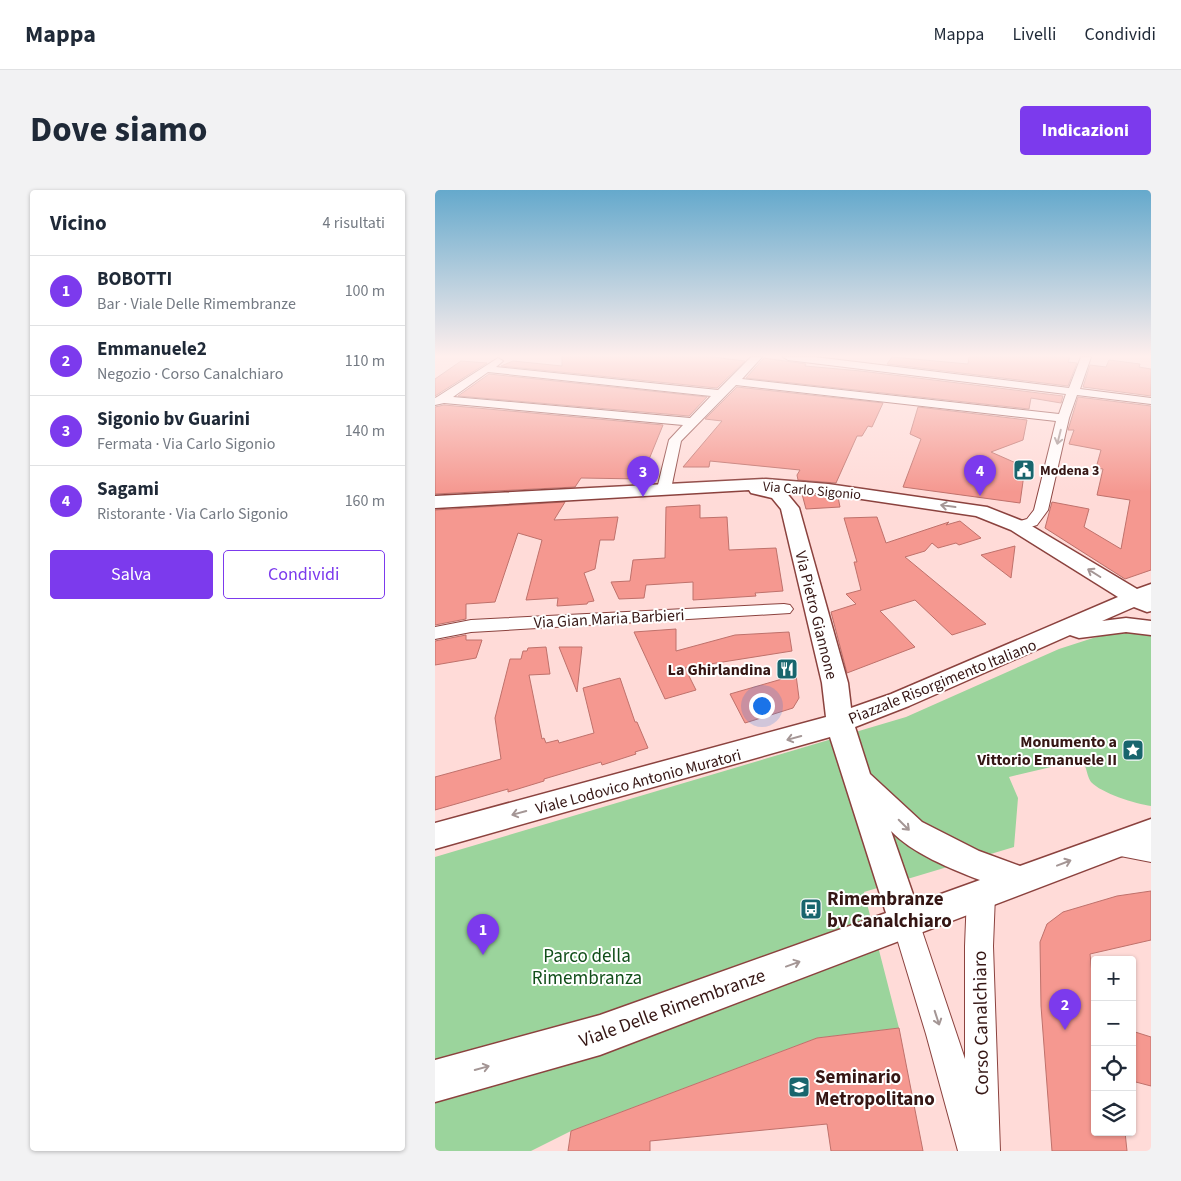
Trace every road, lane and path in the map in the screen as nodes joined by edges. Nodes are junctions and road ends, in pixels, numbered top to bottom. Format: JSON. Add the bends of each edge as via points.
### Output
{"nodes":[{"id":1,"x":448,"y":402,"type":"edge"},
{"id":2,"x":712,"y":402,"type":"edge"},
{"id":3,"x":919,"y":402,"type":"edge"},
{"id":4,"x":1068,"y":402,"type":"edge"},
{"id":5,"x":1063,"y":418,"type":"junction"},
{"id":6,"x":692,"y":422,"type":"junction"},
{"id":7,"x":742,"y":486,"type":"junction"},
{"id":8,"x":664,"y":489,"type":"junction"},
{"id":9,"x":828,"y":489,"type":"junction"},
{"id":10,"x":435,"y":502,"type":"edge"},
{"id":11,"x":790,"y":508,"type":"junction"},
{"id":12,"x":1018,"y":526,"type":"junction"},
{"id":13,"x":1146,"y":599,"type":"edge"},
{"id":14,"x":784,"y":609,"type":"dead end"},
{"id":15,"x":1151,"y":628,"type":"edge"},
{"id":16,"x":435,"y":634,"type":"edge"},
{"id":17,"x":1023,"y":648,"type":"junction"},
{"id":18,"x":841,"y":723,"type":"junction"},
{"id":19,"x":857,"y":778,"type":"junction"},
{"id":20,"x":1151,"y":832,"type":"edge"},
{"id":21,"x":435,"y":836,"type":"edge"},
{"id":22,"x":1112,"y":845,"type":"junction"},
{"id":23,"x":1151,"y":851,"type":"edge"},
{"id":24,"x":1019,"y":880,"type":"junction"},
{"id":25,"x":981,"y":894,"type":"junction"},
{"id":26,"x":906,"y":922,"type":"junction"},
{"id":27,"x":435,"y":1080,"type":"edge"},
{"id":28,"x":975,"y":1151,"type":"edge"},
{"id":29,"x":983,"y":1151,"type":"edge"}],
"edges":[{"from":1,"to":6,"type":"street"},
{"from":2,"to":6,"type":"street"},
{"from":3,"to":5,"type":"street"},
{"from":4,"to":5,"type":"street"},
{"from":5,"to":12,"type":"street","one_way":true,"via":[[1041,510],[1032,522]]},
{"from":6,"to":8,"type":"street","via":[[675,440]]},
{"from":7,"to":8,"type":"street","name":"Via Carlo Sigonio"},
{"from":7,"to":9,"type":"street","name":"Via Carlo Sigonio","via":[[786,484]]},
{"from":7,"to":11,"type":"street","via":[[778,494]]},
{"from":8,"to":10,"type":"street","name":"Via Carlo Sigonio"},
{"from":9,"to":11,"type":"street","via":[[802,494]]},
{"from":12,"to":9,"type":"street","name":"Via Carlo Sigonio","one_way":true,"via":[[980,511]]},
{"from":11,"to":18,"type":"street","name":"Via Pietro Giannone","via":[[835,683]]},
{"from":13,"to":12,"type":"street","name":"Via Carlo Sigonio","one_way":true},
{"from":13,"to":17,"type":"street","name":"Piazzale Risorgimento Italiano"},
{"from":14,"to":16,"type":"street","name":"Via Gian Maria Barbieri","via":[[471,626]]},
{"from":15,"to":17,"type":"street","via":[[1126,625],[1079,631]]},
{"from":17,"to":18,"type":"street","name":"Piazzale Risorgimento Italiano"},
{"from":18,"to":19,"type":"street","name":"Piazzale Risorgimento Italiano"},
{"from":18,"to":21,"type":"street","name":"Viale Lodovico Antonio Muratori","one_way":true},
{"from":19,"to":24,"type":"street","one_way":true,"via":[[911,831],[968,861]]},
{"from":19,"to":26,"type":"street","name":"Piazzale Risorgimento Italiano"},
{"from":20,"to":22,"type":"street"},
{"from":22,"to":23,"type":"street"},
{"from":24,"to":22,"type":"street","one_way":true},
{"from":24,"to":25,"type":"street"},
{"from":25,"to":26,"type":"street"},
{"from":25,"to":29,"type":"street","name":"Corso Canalchiaro"},
{"from":27,"to":26,"type":"street","name":"Viale Delle Rimembranze","one_way":true,"via":[[599,1035]]},
{"from":26,"to":28,"type":"street","name":"Corso Canalchiaro","one_way":true}]}
